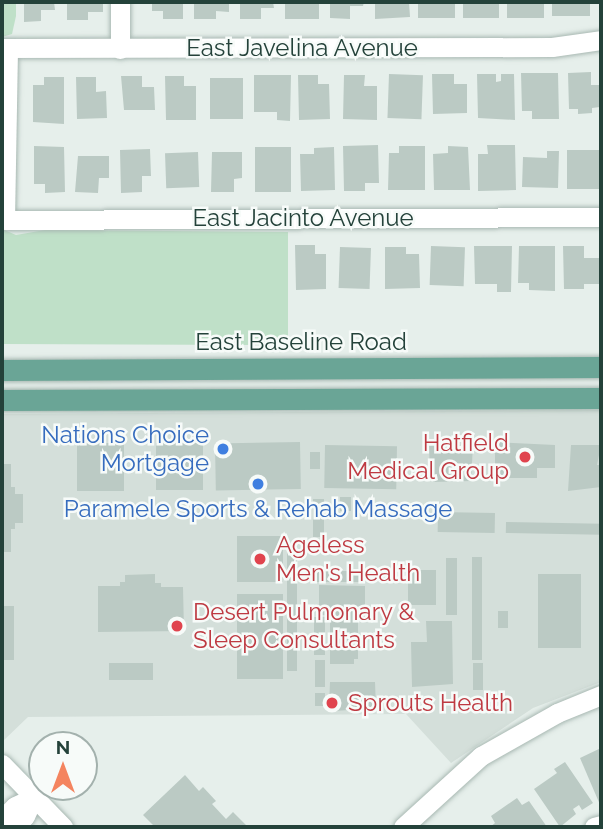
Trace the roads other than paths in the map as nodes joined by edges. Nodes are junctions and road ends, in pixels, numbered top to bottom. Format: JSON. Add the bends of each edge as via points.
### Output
{"nodes":[{"id":1,"x":120,"y":2,"type":"edge"},
{"id":2,"x":601,"y":40,"type":"edge"},
{"id":3,"x":5,"y":49,"type":"edge"},
{"id":4,"x":120,"y":49,"type":"junction"},
{"id":5,"x":601,"y":217,"type":"edge"},
{"id":6,"x":601,"y":367,"type":"edge"},
{"id":7,"x":2,"y":370,"type":"edge"},
{"id":8,"x":601,"y":398,"type":"edge"},
{"id":9,"x":2,"y":400,"type":"edge"},
{"id":10,"x":601,"y":695,"type":"edge"},
{"id":11,"x":2,"y":764,"type":"edge"},
{"id":12,"x":28,"y":791,"type":"edge"},
{"id":13,"x":28,"y":800,"type":"edge"},
{"id":14,"x":32,"y":801,"type":"edge"},
{"id":15,"x":38,"y":801,"type":"edge"},
{"id":16,"x":2,"y":819,"type":"edge"},
{"id":17,"x":601,"y":825,"type":"edge"},
{"id":18,"x":15,"y":827,"type":"edge"},
{"id":19,"x":63,"y":827,"type":"edge"},
{"id":20,"x":403,"y":827,"type":"edge"},
{"id":21,"x":594,"y":827,"type":"edge"}],
"edges":[{"from":1,"to":4,"type":"street"},
{"from":2,"to":4,"type":"street","name":"East Javelina Avenue","via":[[552,47]]},
{"from":3,"to":4,"type":"street","name":"East Javelina Avenue"},
{"from":3,"to":5,"type":"street","name":"East Jacinto Avenue","via":[[5,220]]},
{"from":6,"to":7,"type":"main road","name":"East Baseline Road"},
{"from":8,"to":9,"type":"main road"},
{"from":10,"to":20,"type":"street","via":[[557,713],[481,756]]},
{"from":11,"to":12,"type":"street"},
{"from":13,"to":16,"type":"street"},
{"from":14,"to":18,"type":"street"},
{"from":15,"to":19,"type":"street"},
{"from":17,"to":21,"type":"street"}]}
